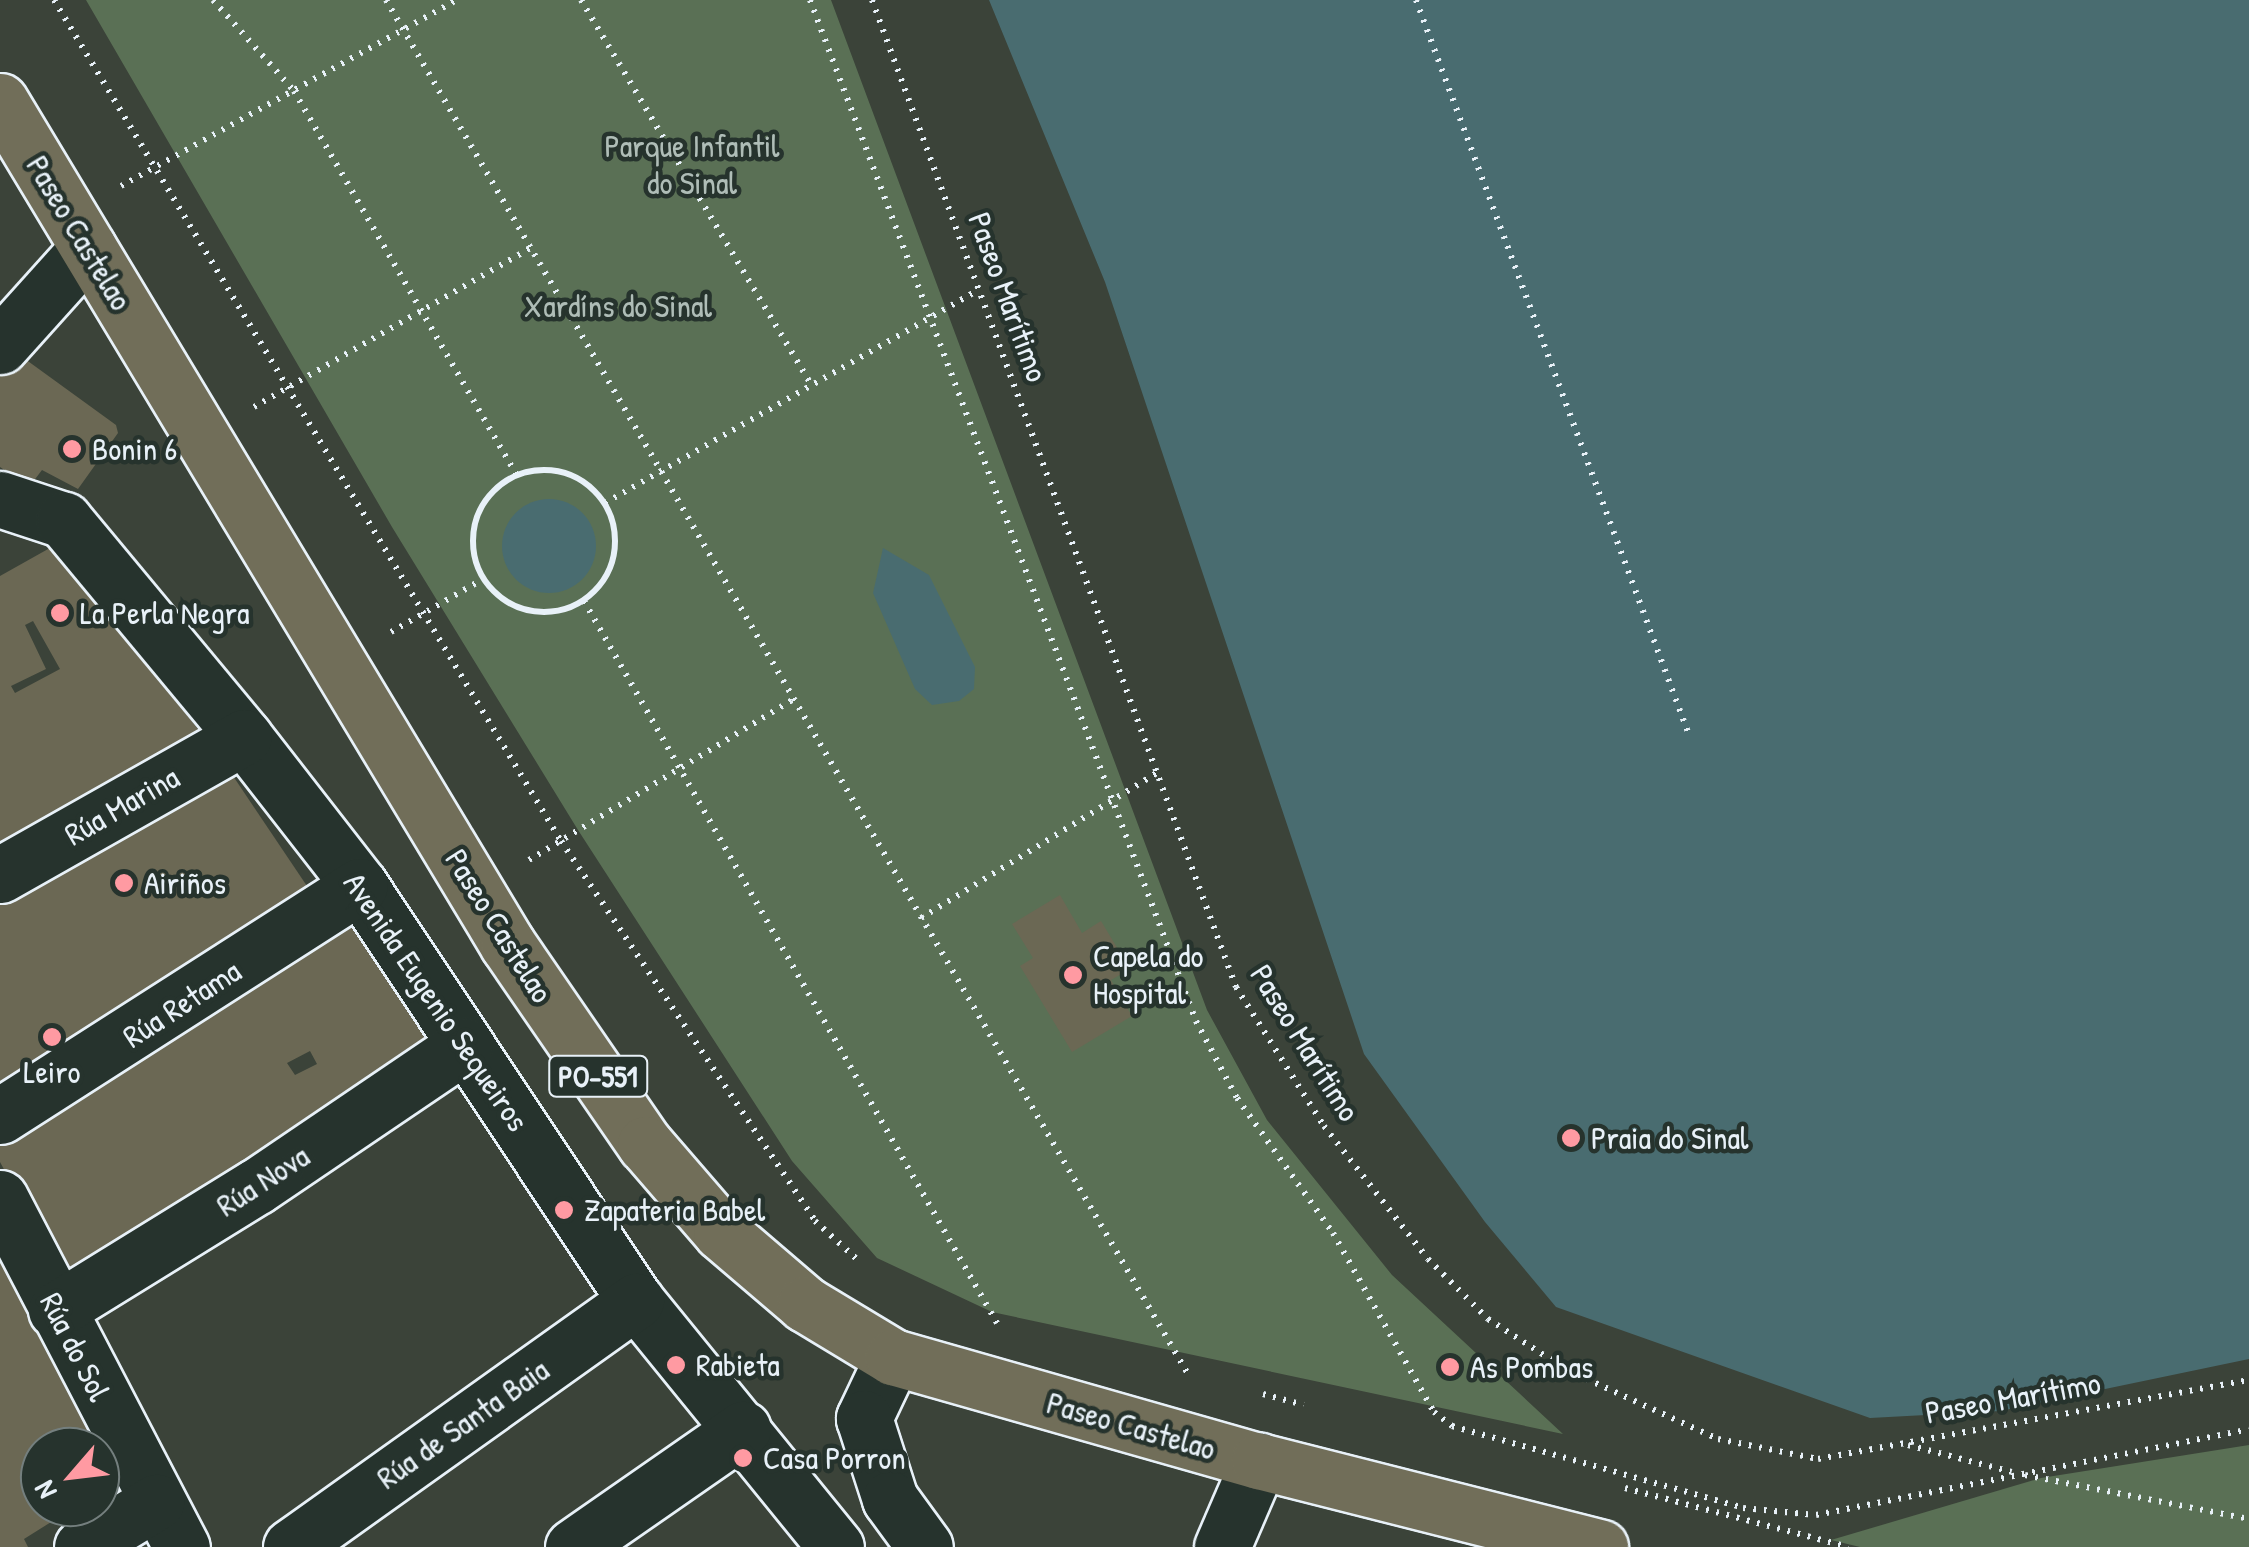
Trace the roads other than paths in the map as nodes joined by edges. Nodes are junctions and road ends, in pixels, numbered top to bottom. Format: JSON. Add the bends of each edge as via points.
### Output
{"nodes":[{"id":1,"x":0,"y":101,"type":"edge"},
{"id":2,"x":78,"y":232,"type":"junction"},
{"id":3,"x":0,"y":346,"type":"edge"},
{"id":4,"x":0,"y":499,"type":"edge"},
{"id":5,"x":244,"y":737,"type":"junction"},
{"id":6,"x":0,"y":874,"type":"edge"},
{"id":7,"x":360,"y":886,"type":"junction"},
{"id":8,"x":465,"y":1045,"type":"junction"},
{"id":9,"x":0,"y":1116,"type":"edge"},
{"id":10,"x":0,"y":1198,"type":"edge"},
{"id":11,"x":636,"y":1301,"type":"junction"},
{"id":12,"x":56,"y":1310,"type":"junction"},
{"id":13,"x":893,"y":1357,"type":"junction"},
{"id":14,"x":743,"y":1429,"type":"junction"},
{"id":15,"x":1258,"y":1461,"type":"junction"},
{"id":16,"x":169,"y":1525,"type":"edge"},
{"id":17,"x":834,"y":1546,"type":"edge"},
{"id":18,"x":82,"y":1547,"type":"edge"},
{"id":19,"x":290,"y":1547,"type":"edge"},
{"id":20,"x":574,"y":1547,"type":"edge"},
{"id":21,"x":925,"y":1547,"type":"edge"},
{"id":22,"x":1222,"y":1547,"type":"edge"},
{"id":23,"x":1600,"y":1547,"type":"edge"}],
"edges":[{"from":1,"to":2,"type":"main road","name":"Paseo Castelao","number":"PO-551"},
{"from":2,"to":3,"type":"street"},
{"from":2,"to":13,"type":"main road","name":"Paseo Castelao","number":"PO-551","via":[[476,892],[645,1144],[721,1232],[804,1304]]},
{"from":4,"to":5,"type":"street","name":"Avenida Eugenio Sequeiros","via":[[64,520]]},
{"from":5,"to":6,"type":"street","name":"Rúa Marina"},
{"from":5,"to":7,"type":"street","name":"Avenida Eugenio Sequeiros"},
{"from":7,"to":8,"type":"street","name":"Avenida Eugenio Sequeiros"},
{"from":7,"to":9,"type":"street","name":"Rúa Retama"},
{"from":8,"to":11,"type":"street","name":"Avenida Eugenio Sequeiros"},
{"from":8,"to":12,"type":"street","name":"Rúa Nova","via":[[257,1186]]},
{"from":10,"to":12,"type":"street","name":"Rúa do Sol"},
{"from":11,"to":14,"type":"street","name":"Avenida Eugenio Sequeiros"},
{"from":11,"to":19,"type":"street","name":"Rúa de Santa Baia"},
{"from":12,"to":16,"type":"street","name":"Rúa do Sol"},
{"from":13,"to":15,"type":"main road","name":"Paseo Castelao","number":"PO-551"},
{"from":13,"to":21,"type":"street","via":[[864,1418],[890,1500]]},
{"from":14,"to":17,"type":"street","name":"Avenida Eugenio Sequeiros"},
{"from":14,"to":20,"type":"street"},
{"from":15,"to":22,"type":"street"},
{"from":15,"to":23,"type":"main road","name":"Paseo Castelao","number":"PO-551"},
{"from":16,"to":18,"type":"street"}]}
